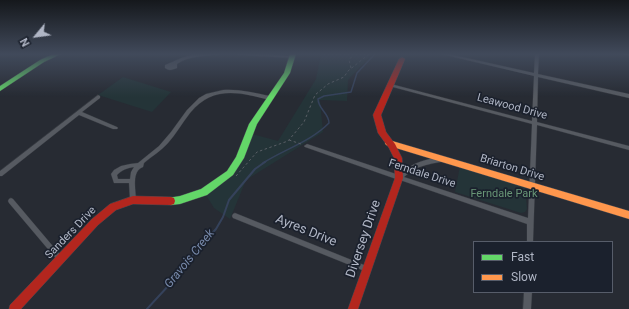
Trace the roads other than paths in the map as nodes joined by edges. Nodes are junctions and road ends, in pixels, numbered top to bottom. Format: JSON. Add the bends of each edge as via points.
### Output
{"nodes":[{"id":1,"x":30,"y":68,"type":"edge"},
{"id":2,"x":288,"y":68,"type":"edge"},
{"id":3,"x":398,"y":68,"type":"edge"},
{"id":4,"x":506,"y":68,"type":"edge"},
{"id":5,"x":536,"y":68,"type":"edge"},
{"id":6,"x":535,"y":75,"type":"junction"},
{"id":7,"x":391,"y":86,"type":"junction"},
{"id":8,"x":0,"y":88,"type":"edge"},
{"id":9,"x":629,"y":96,"type":"edge"},
{"id":10,"x":98,"y":97,"type":"dead end"},
{"id":11,"x":270,"y":98,"type":"junction"},
{"id":12,"x":79,"y":112,"type":"junction"},
{"id":13,"x":535,"y":123,"type":"junction"},
{"id":14,"x":115,"y":128,"type":"dead end"},
{"id":15,"x":389,"y":143,"type":"junction"},
{"id":16,"x":306,"y":146,"type":"road end"},
{"id":17,"x":629,"y":148,"type":"edge"},
{"id":18,"x":443,"y":159,"type":"junction"},
{"id":19,"x":140,"y":165,"type":"junction"},
{"id":20,"x":0,"y":174,"type":"edge"},
{"id":21,"x":399,"y":178,"type":"junction"},
{"id":22,"x":132,"y":181,"type":"junction"},
{"id":23,"x":533,"y":186,"type":"junction"},
{"id":24,"x":133,"y":200,"type":"junction"},
{"id":25,"x":11,"y":201,"type":"dead end"},
{"id":26,"x":629,"y":215,"type":"edge"},
{"id":27,"x":235,"y":216,"type":"dead end"},
{"id":28,"x":531,"y":222,"type":"junction"},
{"id":29,"x":530,"y":241,"type":"edge"},
{"id":30,"x":60,"y":259,"type":"junction"},
{"id":31,"x":367,"y":269,"type":"junction"},
{"id":32,"x":528,"y":293,"type":"edge"},
{"id":33,"x":14,"y":309,"type":"edge"},
{"id":34,"x":353,"y":309,"type":"edge"},
{"id":35,"x":527,"y":309,"type":"edge"}],
"edges":[{"from":1,"to":8,"type":"street"},
{"from":2,"to":11,"type":"street","name":"Sanders Drive"},
{"from":3,"to":7,"type":"street","name":"Diversey Drive"},
{"from":4,"to":6,"type":"street"},
{"from":5,"to":6,"type":"street"},
{"from":6,"to":9,"type":"street"},
{"from":6,"to":13,"type":"street"},
{"from":7,"to":13,"type":"street","name":"Leawood Drive"},
{"from":7,"to":15,"type":"street","name":"Diversey Drive","via":[[377,115],[378,125]]},
{"from":10,"to":12,"type":"street"},
{"from":11,"to":19,"type":"street","via":[[231,91],[218,92],[202,98],[191,108],[168,139]]},
{"from":11,"to":24,"type":"street","name":"Sanders Drive","via":[[253,124],[240,158],[225,177],[204,192],[180,200]]},
{"from":12,"to":14,"type":"street"},
{"from":12,"to":20,"type":"street"},
{"from":13,"to":17,"type":"street","name":"Leawood Drive"},
{"from":13,"to":23,"type":"street"},
{"from":15,"to":18,"type":"street","name":"Briarton Drive"},
{"from":15,"to":21,"type":"street","name":"Diversey Drive","via":[[399,162]]},
{"from":16,"to":21,"type":"street","name":"Ferndale Drive"},
{"from":18,"to":21,"type":"street","via":[[410,167]]},
{"from":18,"to":23,"type":"street","name":"Briarton Drive"},
{"from":19,"to":22,"type":"street"},
{"from":19,"to":22,"type":"street","via":[[125,166],[114,174],[116,180]]},
{"from":21,"to":28,"type":"street","name":"Ferndale Drive"},
{"from":21,"to":31,"type":"street","name":"Diversey Drive"},
{"from":22,"to":24,"type":"street"},
{"from":23,"to":26,"type":"street","name":"Briarton Drive"},
{"from":23,"to":28,"type":"street"},
{"from":24,"to":30,"type":"street","name":"Sanders Drive","via":[[121,203],[102,215]]},
{"from":25,"to":30,"type":"street"},
{"from":27,"to":31,"type":"street","name":"Ayres Drive"},
{"from":28,"to":29,"type":"street"},
{"from":30,"to":33,"type":"street","name":"Sanders Drive"},
{"from":31,"to":34,"type":"street","name":"Diversey Drive"},
{"from":32,"to":35,"type":"street"}]}
